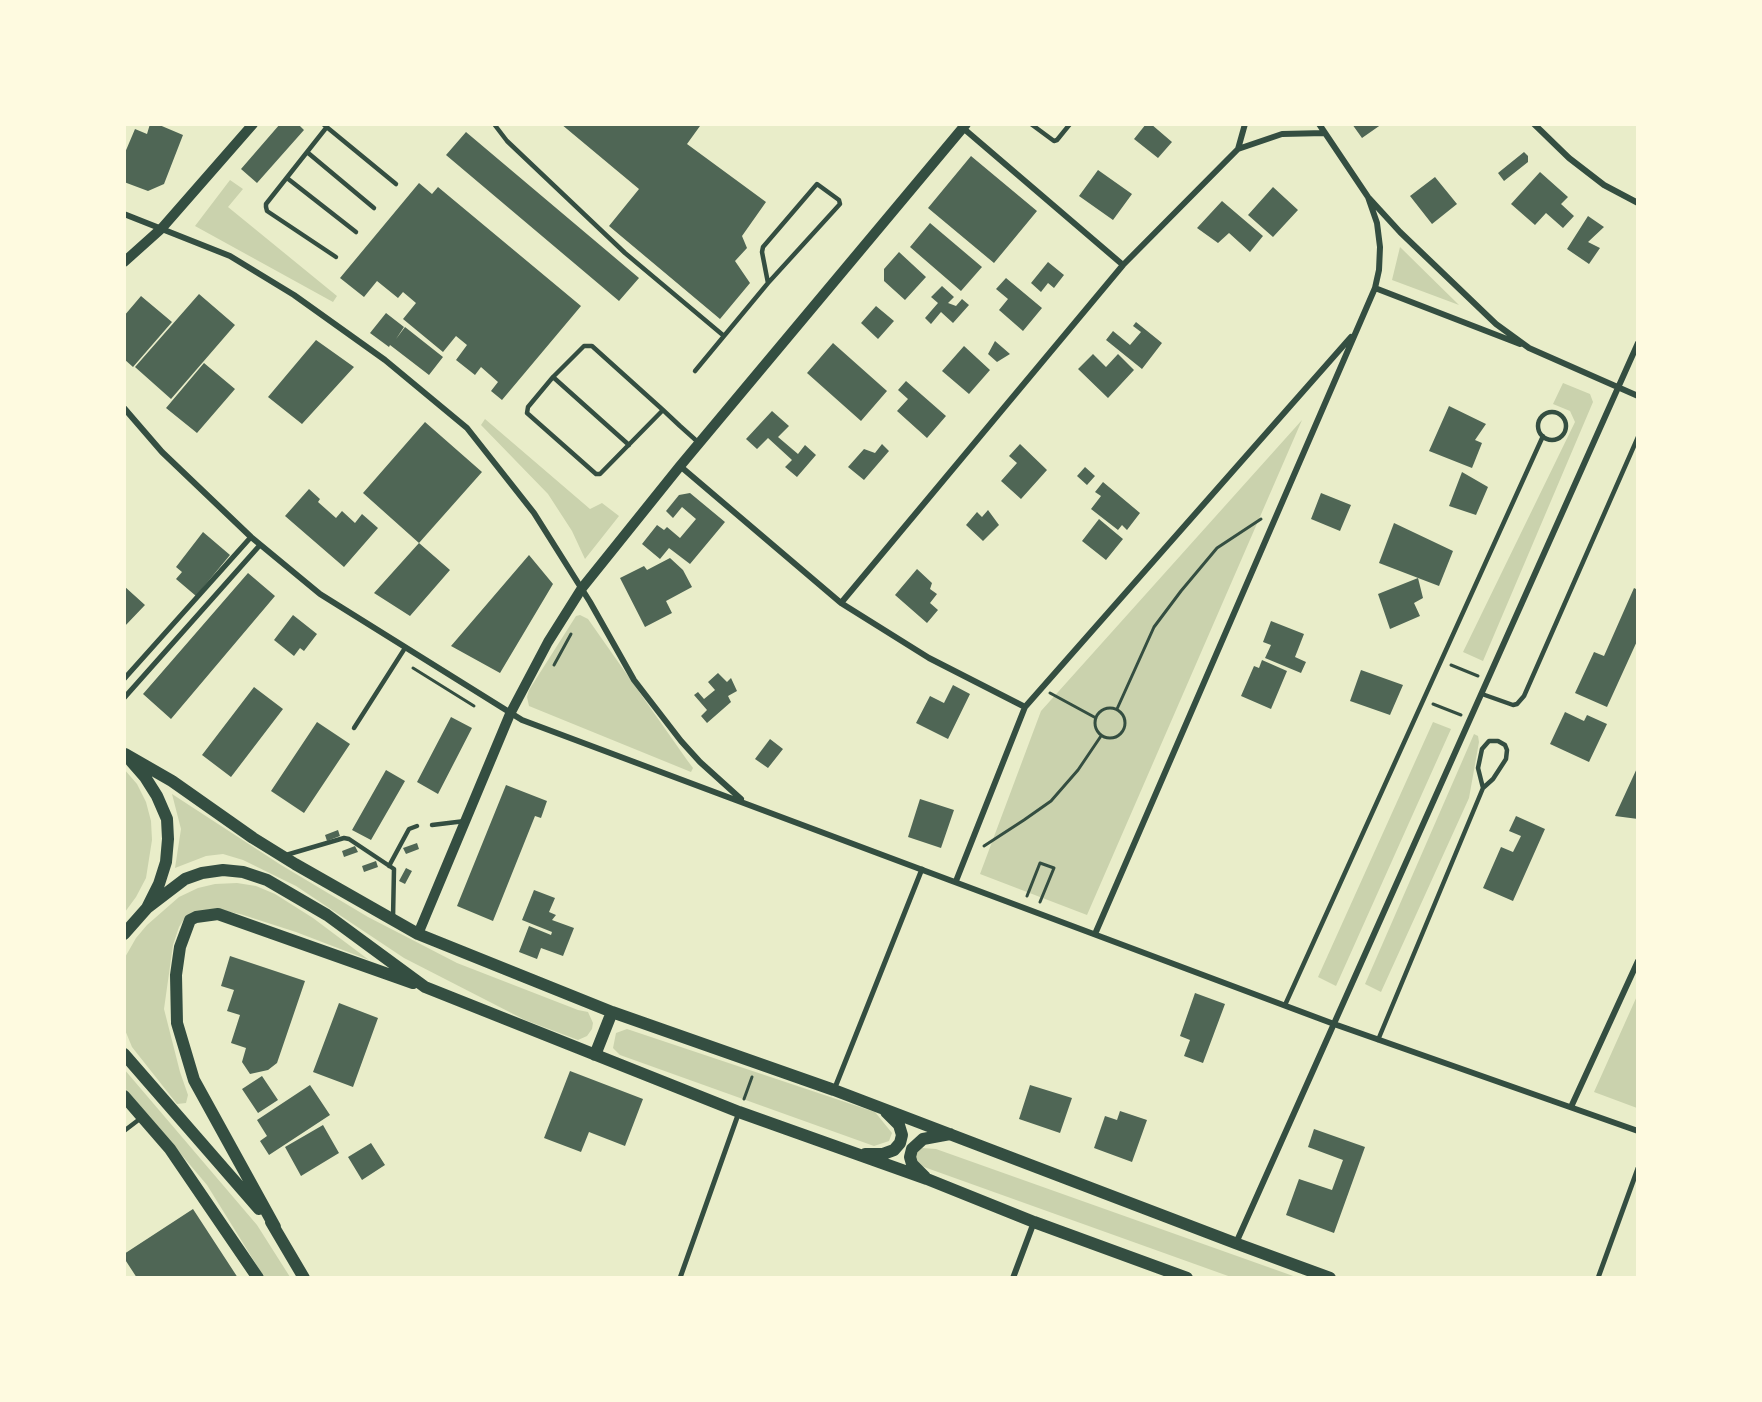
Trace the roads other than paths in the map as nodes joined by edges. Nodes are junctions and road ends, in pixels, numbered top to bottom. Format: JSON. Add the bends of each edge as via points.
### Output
{"nodes":[{"id":1,"x":253,"y":124,"type":"edge"},
{"id":2,"x":494,"y":124,"type":"edge"},
{"id":3,"x":1031,"y":124,"type":"edge"},
{"id":4,"x":1071,"y":124,"type":"edge"},
{"id":5,"x":1245,"y":124,"type":"edge"},
{"id":6,"x":1319,"y":124,"type":"edge"},
{"id":7,"x":1533,"y":124,"type":"edge"},
{"id":8,"x":324,"y":126,"type":"edge"},
{"id":9,"x":964,"y":126,"type":"edge"},
{"id":10,"x":1325,"y":133,"type":"junction"},
{"id":11,"x":1238,"y":149,"type":"junction"},
{"id":12,"x":307,"y":152,"type":"junction"},
{"id":13,"x":287,"y":178,"type":"junction"},
{"id":14,"x":396,"y":184,"type":"dead end"},
{"id":15,"x":1368,"y":197,"type":"junction"},
{"id":16,"x":1638,"y":203,"type":"edge"},
{"id":17,"x":374,"y":208,"type":"dead end"},
{"id":18,"x":124,"y":214,"type":"edge"},
{"id":19,"x":162,"y":228,"type":"junction"},
{"id":20,"x":356,"y":232,"type":"dead end"},
{"id":21,"x":336,"y":258,"type":"dead end"},
{"id":22,"x":124,"y":262,"type":"edge"},
{"id":23,"x":1123,"y":266,"type":"junction"},
{"id":24,"x":768,"y":283,"type":"junction"},
{"id":25,"x":1375,"y":288,"type":"junction"},
{"id":26,"x":1355,"y":333,"type":"junction"},
{"id":27,"x":724,"y":336,"type":"junction"},
{"id":28,"x":1638,"y":343,"type":"edge"},
{"id":29,"x":1529,"y":348,"type":"junction"},
{"id":30,"x":695,"y":370,"type":"dead end"},
{"id":31,"x":553,"y":377,"type":"junction"},
{"id":32,"x":1619,"y":388,"type":"junction"},
{"id":33,"x":1638,"y":396,"type":"edge"},
{"id":34,"x":124,"y":408,"type":"edge"},
{"id":35,"x":663,"y":410,"type":"junction"},
{"id":36,"x":1543,"y":436,"type":"junction"},
{"id":37,"x":1638,"y":437,"type":"edge"},
{"id":38,"x":699,"y":443,"type":"junction"},
{"id":39,"x":629,"y":445,"type":"junction"},
{"id":40,"x":680,"y":466,"type":"junction"},
{"id":41,"x":251,"y":537,"type":"junction"},
{"id":42,"x":260,"y":545,"type":"junction"},
{"id":43,"x":582,"y":588,"type":"junction"},
{"id":44,"x":841,"y":603,"type":"junction"},
{"id":45,"x":405,"y":648,"type":"junction"},
{"id":46,"x":124,"y":679,"type":"edge"},
{"id":47,"x":1482,"y":694,"type":"junction"},
{"id":48,"x":124,"y":698,"type":"edge"},
{"id":49,"x":1025,"y":707,"type":"junction"},
{"id":50,"x":510,"y":714,"type":"junction"},
{"id":51,"x":354,"y":728,"type":"dead end"},
{"id":52,"x":125,"y":754,"type":"edge"},
{"id":53,"x":1483,"y":788,"type":"junction"},
{"id":54,"x":744,"y":802,"type":"junction"},
{"id":55,"x":466,"y":820,"type":"junction"},
{"id":56,"x":432,"y":825,"type":"dead end"},
{"id":57,"x":417,"y":826,"type":"dead end"},
{"id":58,"x":282,"y":856,"type":"junction"},
{"id":59,"x":389,"y":866,"type":"junction"},
{"id":60,"x":922,"y":869,"type":"junction"},
{"id":61,"x":956,"y":881,"type":"junction"},
{"id":62,"x":147,"y":908,"type":"junction"},
{"id":63,"x":393,"y":920,"type":"junction"},
{"id":64,"x":124,"y":934,"type":"edge"},
{"id":65,"x":418,"y":934,"type":"junction"},
{"id":66,"x":1095,"y":934,"type":"junction"},
{"id":67,"x":1638,"y":962,"type":"edge"},
{"id":68,"x":425,"y":987,"type":"junction"},
{"id":69,"x":1285,"y":1005,"type":"junction"},
{"id":70,"x":612,"y":1012,"type":"junction"},
{"id":71,"x":1334,"y":1024,"type":"junction"},
{"id":72,"x":1378,"y":1040,"type":"junction"},
{"id":73,"x":124,"y":1054,"type":"edge"},
{"id":74,"x":595,"y":1055,"type":"junction"},
{"id":75,"x":834,"y":1090,"type":"junction"},
{"id":76,"x":124,"y":1096,"type":"edge"},
{"id":77,"x":878,"y":1106,"type":"junction"},
{"id":78,"x":1571,"y":1107,"type":"junction"},
{"id":79,"x":739,"y":1112,"type":"junction"},
{"id":80,"x":142,"y":1117,"type":"junction"},
{"id":81,"x":124,"y":1131,"type":"edge"},
{"id":82,"x":1638,"y":1131,"type":"edge"},
{"id":83,"x":951,"y":1134,"type":"junction"},
{"id":84,"x":855,"y":1154,"type":"junction"},
{"id":85,"x":1638,"y":1168,"type":"edge"},
{"id":86,"x":927,"y":1179,"type":"junction"},
{"id":87,"x":1034,"y":1222,"type":"junction"},
{"id":88,"x":275,"y":1227,"type":"junction"},
{"id":89,"x":1235,"y":1243,"type":"junction"},
{"id":90,"x":258,"y":1278,"type":"edge"},
{"id":91,"x":304,"y":1278,"type":"edge"},
{"id":92,"x":680,"y":1278,"type":"edge"},
{"id":93,"x":1013,"y":1278,"type":"edge"},
{"id":94,"x":1187,"y":1278,"type":"edge"},
{"id":95,"x":1330,"y":1278,"type":"edge"},
{"id":96,"x":1598,"y":1278,"type":"edge"}],
"edges":[{"from":1,"to":19,"type":"street"},
{"from":2,"to":27,"type":"lane","via":[[625,253]]},
{"from":3,"to":4,"type":"lane","via":[[1054,141]]},
{"from":5,"to":11,"type":"street"},
{"from":6,"to":10,"type":"street"},
{"from":7,"to":16,"type":"street","via":[[1604,185]]},
{"from":8,"to":12,"type":"lane"},
{"from":8,"to":14,"type":"lane"},
{"from":9,"to":23,"type":"street"},
{"from":9,"to":38,"type":"street"},
{"from":10,"to":11,"type":"street","via":[[1282,134]]},
{"from":10,"to":15,"type":"street"},
{"from":11,"to":23,"type":"street"},
{"from":12,"to":13,"type":"lane"},
{"from":12,"to":17,"type":"lane"},
{"from":13,"to":20,"type":"lane"},
{"from":13,"to":21,"type":"lane","via":[[266,204],[267,211]]},
{"from":15,"to":25,"type":"street","via":[[1380,246]]},
{"from":15,"to":29,"type":"street","via":[[1468,298]]},
{"from":18,"to":19,"type":"street"},
{"from":19,"to":22,"type":"street"},
{"from":19,"to":43,"type":"street","via":[[230,256],[294,295],[386,360],[467,428],[534,513]]},
{"from":23,"to":44,"type":"street"},
{"from":24,"to":24,"type":"lane","via":[[763,247],[817,184],[840,204]]},
{"from":24,"to":27,"type":"lane"},
{"from":25,"to":26,"type":"street"},
{"from":25,"to":29,"type":"street"},
{"from":26,"to":49,"type":"street"},
{"from":26,"to":66,"type":"street"},
{"from":27,"to":30,"type":"lane"},
{"from":28,"to":32,"type":"street"},
{"from":29,"to":32,"type":"street"},
{"from":31,"to":35,"type":"lane","via":[[584,346],[592,346]]},
{"from":31,"to":39,"type":"lane"},
{"from":31,"to":39,"type":"lane","via":[[527,412],[596,474]]},
{"from":32,"to":33,"type":"street"},
{"from":32,"to":47,"type":"street"},
{"from":34,"to":41,"type":"street","via":[[162,452]]},
{"from":35,"to":38,"type":"lane"},
{"from":35,"to":39,"type":"lane"},
{"from":36,"to":36,"type":"lane","via":[[1560,437],[1566,427],[1562,416],[1544,414],[1538,425]]},
{"from":36,"to":69,"type":"lane"},
{"from":37,"to":47,"type":"lane","via":[[1524,696],[1513,705]]},
{"from":38,"to":40,"type":"street"},
{"from":40,"to":43,"type":"street"},
{"from":40,"to":44,"type":"street"},
{"from":41,"to":42,"type":"street"},
{"from":41,"to":46,"type":"street"},
{"from":42,"to":45,"type":"street","via":[[320,594]]},
{"from":42,"to":48,"type":"street"},
{"from":43,"to":50,"type":"street"},
{"from":43,"to":54,"type":"street","via":[[641,688],[694,755]]},
{"from":44,"to":49,"type":"street","via":[[929,658]]},
{"from":45,"to":50,"type":"street"},
{"from":45,"to":51,"type":"lane"},
{"from":47,"to":71,"type":"street"},
{"from":49,"to":61,"type":"street"},
{"from":50,"to":54,"type":"street"},
{"from":50,"to":55,"type":"street"},
{"from":52,"to":58,"type":"main road"},
{"from":52,"to":62,"type":"main road","via":[[151,786],[167,819],[166,862]]},
{"from":53,"to":53,"type":"lane","via":[[1506,759],[1505,745],[1498,741],[1490,741],[1482,749],[1478,768]]},
{"from":53,"to":72,"type":"lane"},
{"from":54,"to":60,"type":"street"},
{"from":55,"to":56,"type":"lane"},
{"from":55,"to":65,"type":"street"},
{"from":57,"to":59,"type":"lane","via":[[409,829]]},
{"from":58,"to":59,"type":"lane","via":[[346,837]]},
{"from":58,"to":63,"type":"main road"},
{"from":59,"to":63,"type":"lane","via":[[394,871]]},
{"from":60,"to":61,"type":"street"},
{"from":60,"to":75,"type":"street"},
{"from":61,"to":66,"type":"street"},
{"from":62,"to":64,"type":"main road"},
{"from":62,"to":68,"type":"main road","via":[[185,879],[223,870],[243,872],[267,880],[327,915]]},
{"from":63,"to":65,"type":"main road"},
{"from":65,"to":70,"type":"main road"},
{"from":66,"to":69,"type":"street"},
{"from":67,"to":78,"type":"street"},
{"from":68,"to":74,"type":"main road"},
{"from":68,"to":88,"type":"main road","via":[[218,914],[190,920],[178,953],[177,1023],[194,1080]]},
{"from":69,"to":71,"type":"street"},
{"from":70,"to":74,"type":"main road"},
{"from":70,"to":75,"type":"main road"},
{"from":71,"to":72,"type":"street"},
{"from":71,"to":89,"type":"street"},
{"from":72,"to":78,"type":"street"},
{"from":73,"to":88,"type":"main road"},
{"from":74,"to":79,"type":"main road"},
{"from":75,"to":77,"type":"main road"},
{"from":76,"to":80,"type":"main road"},
{"from":77,"to":83,"type":"main road"},
{"from":77,"to":84,"type":"main road","via":[[899,1125],[900,1143],[883,1154]]},
{"from":78,"to":82,"type":"street"},
{"from":79,"to":84,"type":"main road"},
{"from":79,"to":92,"type":"street"},
{"from":80,"to":81,"type":"lane"},
{"from":80,"to":90,"type":"main road","via":[[170,1149]]},
{"from":83,"to":86,"type":"main road","via":[[923,1139],[912,1149],[912,1164]]},
{"from":83,"to":89,"type":"main road"},
{"from":84,"to":86,"type":"main road"},
{"from":85,"to":96,"type":"street"},
{"from":86,"to":87,"type":"main road"},
{"from":87,"to":93,"type":"street"},
{"from":87,"to":94,"type":"main road"},
{"from":88,"to":91,"type":"main road"},
{"from":89,"to":95,"type":"main road"}]}
